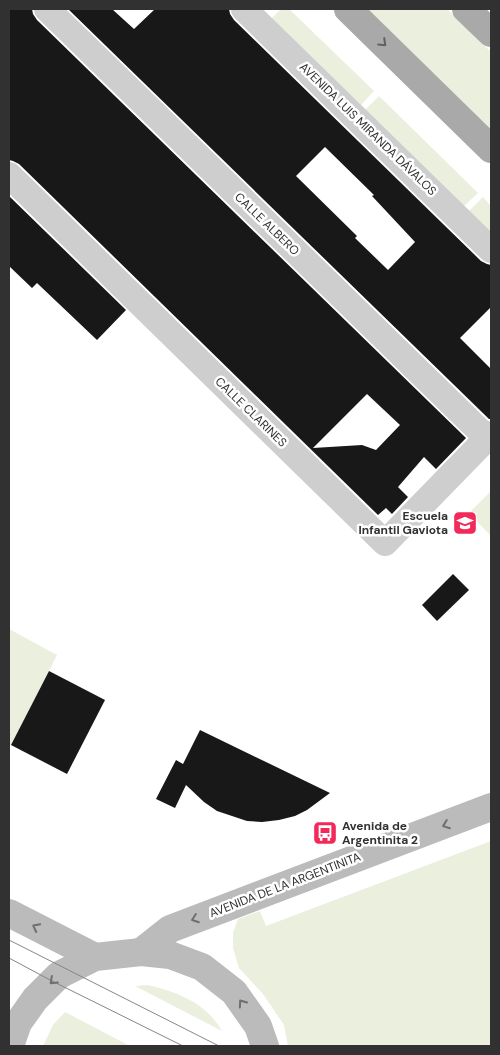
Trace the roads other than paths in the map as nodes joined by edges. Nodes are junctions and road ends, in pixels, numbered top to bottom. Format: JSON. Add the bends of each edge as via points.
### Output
{"nodes":[{"id":1,"x":47,"y":9,"type":"edge"},
{"id":2,"x":244,"y":9,"type":"edge"},
{"id":3,"x":348,"y":9,"type":"edge"},
{"id":4,"x":466,"y":9,"type":"edge"},
{"id":5,"x":491,"y":33,"type":"edge"},
{"id":6,"x":491,"y":149,"type":"edge"},
{"id":7,"x":9,"y":175,"type":"edge"},
{"id":8,"x":491,"y":250,"type":"edge"},
{"id":9,"x":489,"y":436,"type":"edge"},
{"id":10,"x":491,"y":808,"type":"edge"},
{"id":11,"x":9,"y":913,"type":"edge"},
{"id":12,"x":142,"y":952,"type":"junction"},
{"id":13,"x":95,"y":957,"type":"junction"},
{"id":14,"x":12,"y":1025,"type":"edge"},
{"id":15,"x":265,"y":1046,"type":"edge"}],
"edges":[{"from":1,"to":9,"type":"street","name":"CALLE ALBERO"},
{"from":2,"to":8,"type":"street","name":"AVENIDA LUIS MIRANDA DÁVALOS"},
{"from":3,"to":6,"type":"main road","one_way":true},
{"from":4,"to":5,"type":"main road"},
{"from":7,"to":9,"type":"street","name":"CALLE CLARINES","via":[[385,544]]},
{"from":10,"to":12,"type":"main road","name":"AVENIDA DE LA ARGENTINITA","one_way":true,"via":[[170,928]]},
{"from":13,"to":11,"type":"main road","one_way":true},
{"from":12,"to":13,"type":"main road"},
{"from":15,"to":12,"type":"main road","one_way":true,"via":[[258,1026],[234,992],[202,967],[170,955]]},
{"from":13,"to":14,"type":"main road","one_way":true,"via":[[52,981]]}]}
